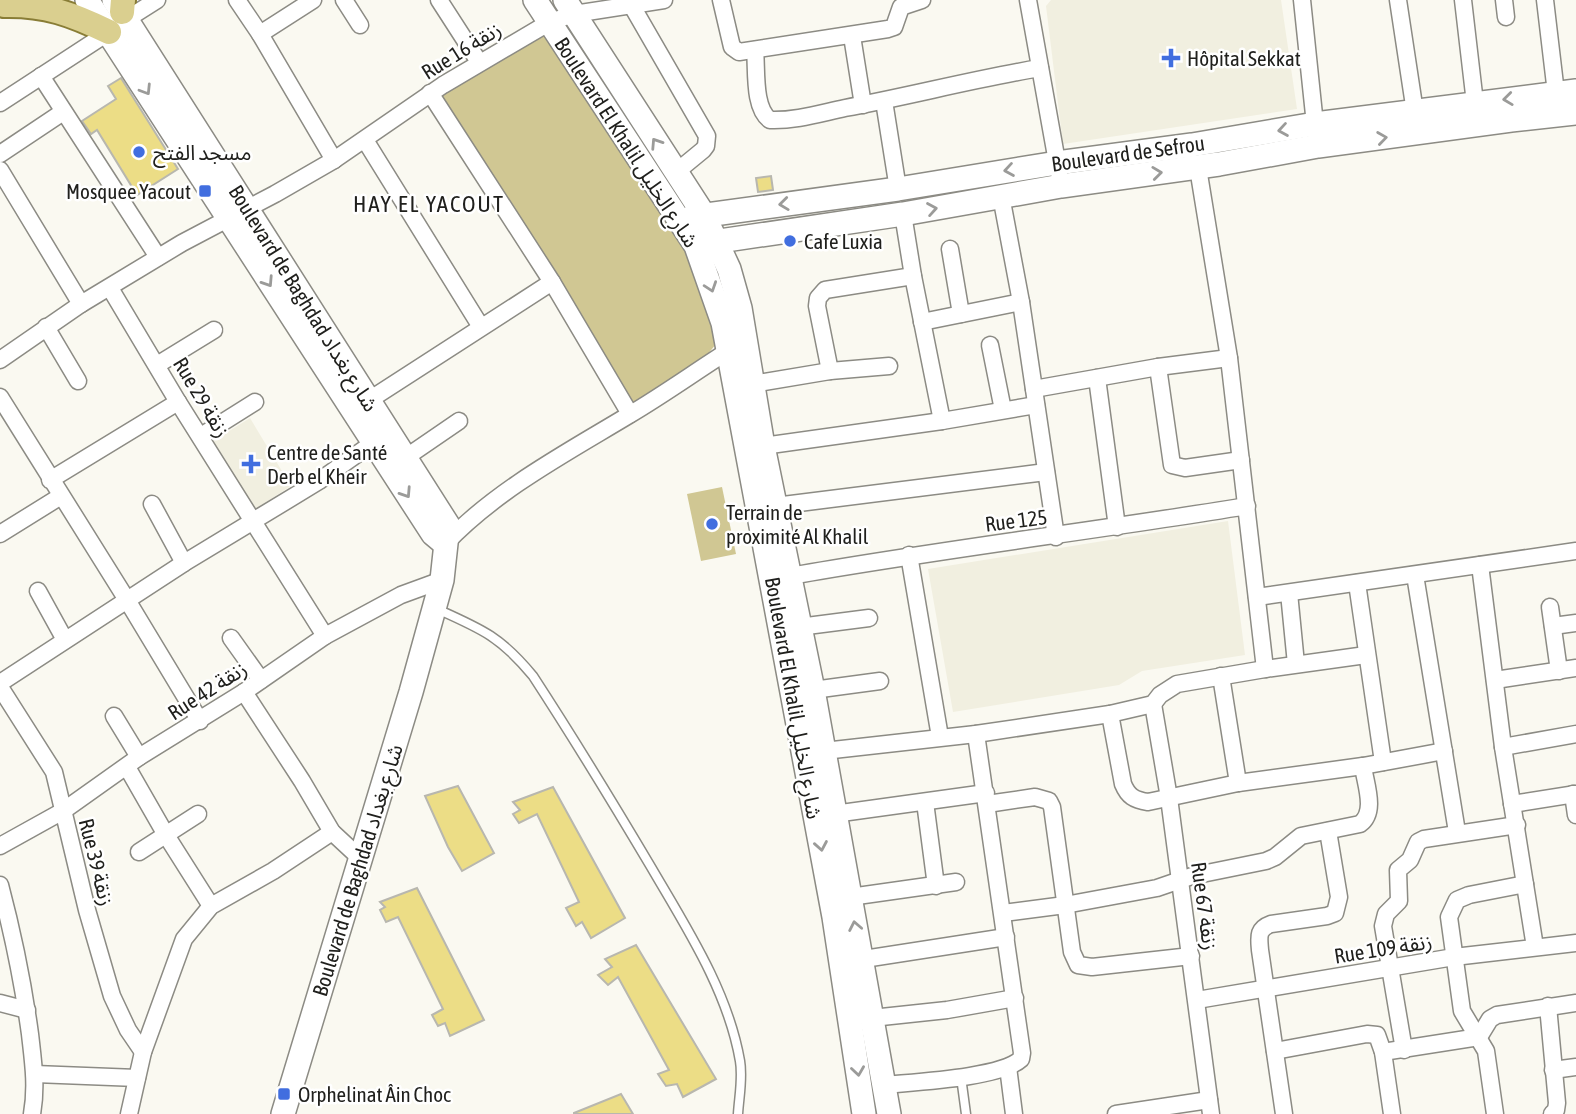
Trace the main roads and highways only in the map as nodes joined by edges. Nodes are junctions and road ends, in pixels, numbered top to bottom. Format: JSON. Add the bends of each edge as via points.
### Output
{"nodes":[{"id":1,"x":5,"y":4,"type":"edge"},
{"id":2,"x":119,"y":13,"type":"edge"}],
"edges":[{"from":1,"to":2,"type":"main road","via":[[76,16]]}]}
